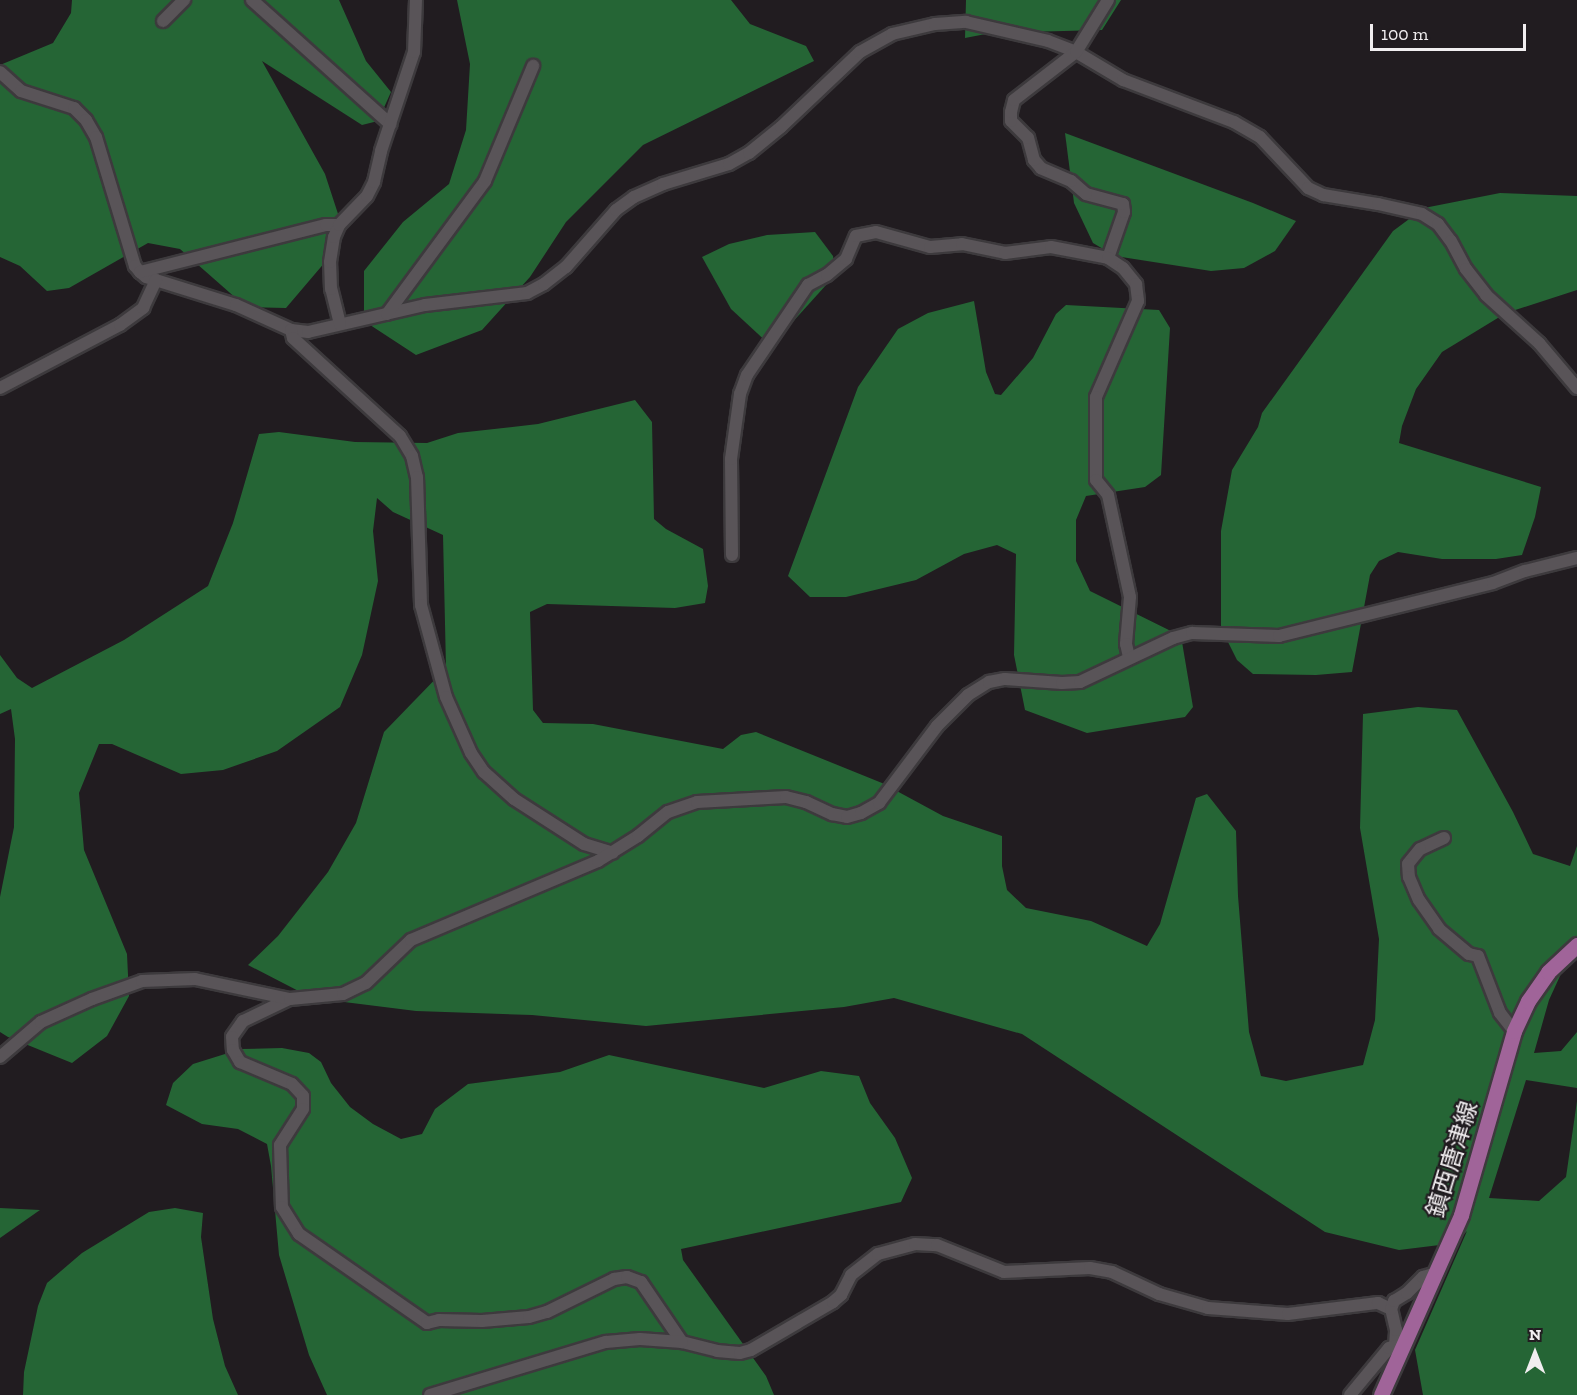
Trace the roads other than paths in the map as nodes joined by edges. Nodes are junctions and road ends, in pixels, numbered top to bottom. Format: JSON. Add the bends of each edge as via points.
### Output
{"nodes":[{"id":1,"x":184,"y":0,"type":"edge"},
{"id":2,"x":252,"y":0,"type":"edge"},
{"id":3,"x":416,"y":0,"type":"edge"},
{"id":4,"x":1108,"y":0,"type":"edge"},
{"id":5,"x":163,"y":21,"type":"dead end"},
{"id":6,"x":1076,"y":52,"type":"junction"},
{"id":7,"x":533,"y":66,"type":"dead end"},
{"id":8,"x":0,"y":72,"type":"edge"},
{"id":9,"x":390,"y":124,"type":"junction"},
{"id":10,"x":339,"y":225,"type":"junction"},
{"id":11,"x":1108,"y":258,"type":"junction"},
{"id":12,"x":140,"y":272,"type":"junction"},
{"id":13,"x":156,"y":280,"type":"junction"},
{"id":14,"x":387,"y":314,"type":"junction"},
{"id":15,"x":340,"y":324,"type":"junction"},
{"id":16,"x":291,"y":330,"type":"junction"},
{"id":17,"x":0,"y":388,"type":"edge"},
{"id":18,"x":1577,"y":388,"type":"edge"},
{"id":19,"x":732,"y":555,"type":"dead end"},
{"id":20,"x":1577,"y":558,"type":"edge"},
{"id":21,"x":1129,"y":657,"type":"junction"},
{"id":22,"x":1444,"y":838,"type":"dead end"},
{"id":23,"x":613,"y":852,"type":"junction"},
{"id":24,"x":1577,"y":945,"type":"edge"},
{"id":25,"x":290,"y":999,"type":"junction"},
{"id":26,"x":1514,"y":1031,"type":"junction"},
{"id":27,"x":0,"y":1057,"type":"edge"},
{"id":28,"x":1437,"y":1273,"type":"junction"},
{"id":29,"x":1390,"y":1309,"type":"junction"},
{"id":30,"x":682,"y":1342,"type":"junction"},
{"id":31,"x":1398,"y":1348,"type":"junction"},
{"id":32,"x":430,"y":1395,"type":"edge"},
{"id":33,"x":1350,"y":1395,"type":"edge"},
{"id":34,"x":1381,"y":1395,"type":"edge"}],
"edges":[{"from":1,"to":5,"type":"street"},
{"from":2,"to":9,"type":"street"},
{"from":3,"to":9,"type":"street","via":[[414,52]]},
{"from":4,"to":6,"type":"street"},
{"from":6,"to":11,"type":"street","via":[[1014,100],[1011,121],[1028,138],[1034,160],[1041,168],[1071,181],[1086,194],[1123,204],[1124,213]]},
{"from":6,"to":14,"type":"street","via":[[1048,41],[966,22],[892,34],[860,52],[749,153],[729,164],[634,197],[616,210],[566,267],[544,284],[512,296],[460,300]]},
{"from":6,"to":18,"type":"street","via":[[1123,80],[1234,122],[1260,137],[1308,188],[1323,195],[1422,214],[1438,224],[1486,295],[1539,343]]},
{"from":7,"to":14,"type":"street","via":[[485,181]]},
{"from":8,"to":12,"type":"street","via":[[21,91],[74,108],[86,120],[96,137]]},
{"from":9,"to":10,"type":"street","via":[[371,189]]},
{"from":10,"to":12,"type":"street"},
{"from":10,"to":15,"type":"street","via":[[330,262],[331,289]]},
{"from":11,"to":19,"type":"street","via":[[1051,247],[1005,254],[962,244],[930,247],[876,232],[856,236],[846,259],[808,285],[747,375],[740,394],[731,459]]},
{"from":11,"to":21,"type":"street","via":[[1136,284],[1138,301],[1096,397],[1096,480],[1108,495],[1130,597],[1126,644]]},
{"from":12,"to":13,"type":"street"},
{"from":13,"to":16,"type":"street","via":[[236,305]]},
{"from":13,"to":17,"type":"street","via":[[143,308],[120,325]]},
{"from":14,"to":15,"type":"street"},
{"from":15,"to":16,"type":"street","via":[[308,332]]},
{"from":16,"to":23,"type":"street","via":[[293,338],[400,436],[412,456],[417,477],[421,605],[446,698],[471,753],[484,772],[514,799],[584,844]]},
{"from":20,"to":21,"type":"street","via":[[1524,571],[1493,584],[1279,636],[1192,633]]},
{"from":21,"to":23,"type":"street","via":[[1080,682],[989,682],[968,695],[937,726],[879,803],[861,813],[832,814],[786,796],[697,802],[668,812]]},
{"from":22,"to":26,"type":"street","via":[[1420,849],[1408,864],[1409,877],[1439,929],[1469,954],[1478,956],[1500,1013]]},
{"from":23,"to":25,"type":"street","via":[[411,940],[366,983],[343,994]]},
{"from":24,"to":26,"type":"main road","name":"鎮西唐津線","via":[[1548,972]]},
{"from":25,"to":27,"type":"street","via":[[195,979],[142,981],[41,1022]]},
{"from":25,"to":30,"type":"street","via":[[243,1021],[232,1037],[233,1050],[240,1062],[292,1084],[303,1096],[303,1110],[280,1145],[282,1208],[298,1234],[428,1323],[529,1317],[614,1279],[627,1277],[641,1282]]},
{"from":26,"to":28,"type":"main road","name":"鎮西唐津線","via":[[1461,1215]]},
{"from":28,"to":29,"type":"street","via":[[1423,1277]]},
{"from":28,"to":31,"type":"main road","name":"鎮西唐津線"},
{"from":29,"to":30,"type":"street","via":[[1378,1303],[1288,1314],[1208,1308],[1159,1294],[1112,1272],[1090,1268],[1004,1272],[937,1245],[915,1244],[878,1254],[851,1275],[833,1302],[752,1350],[717,1351]]},
{"from":29,"to":31,"type":"street"},
{"from":30,"to":32,"type":"street","via":[[606,1342]]},
{"from":31,"to":33,"type":"street","via":[[1389,1348]]},
{"from":31,"to":34,"type":"main road","name":"鎮西唐津線"}]}
